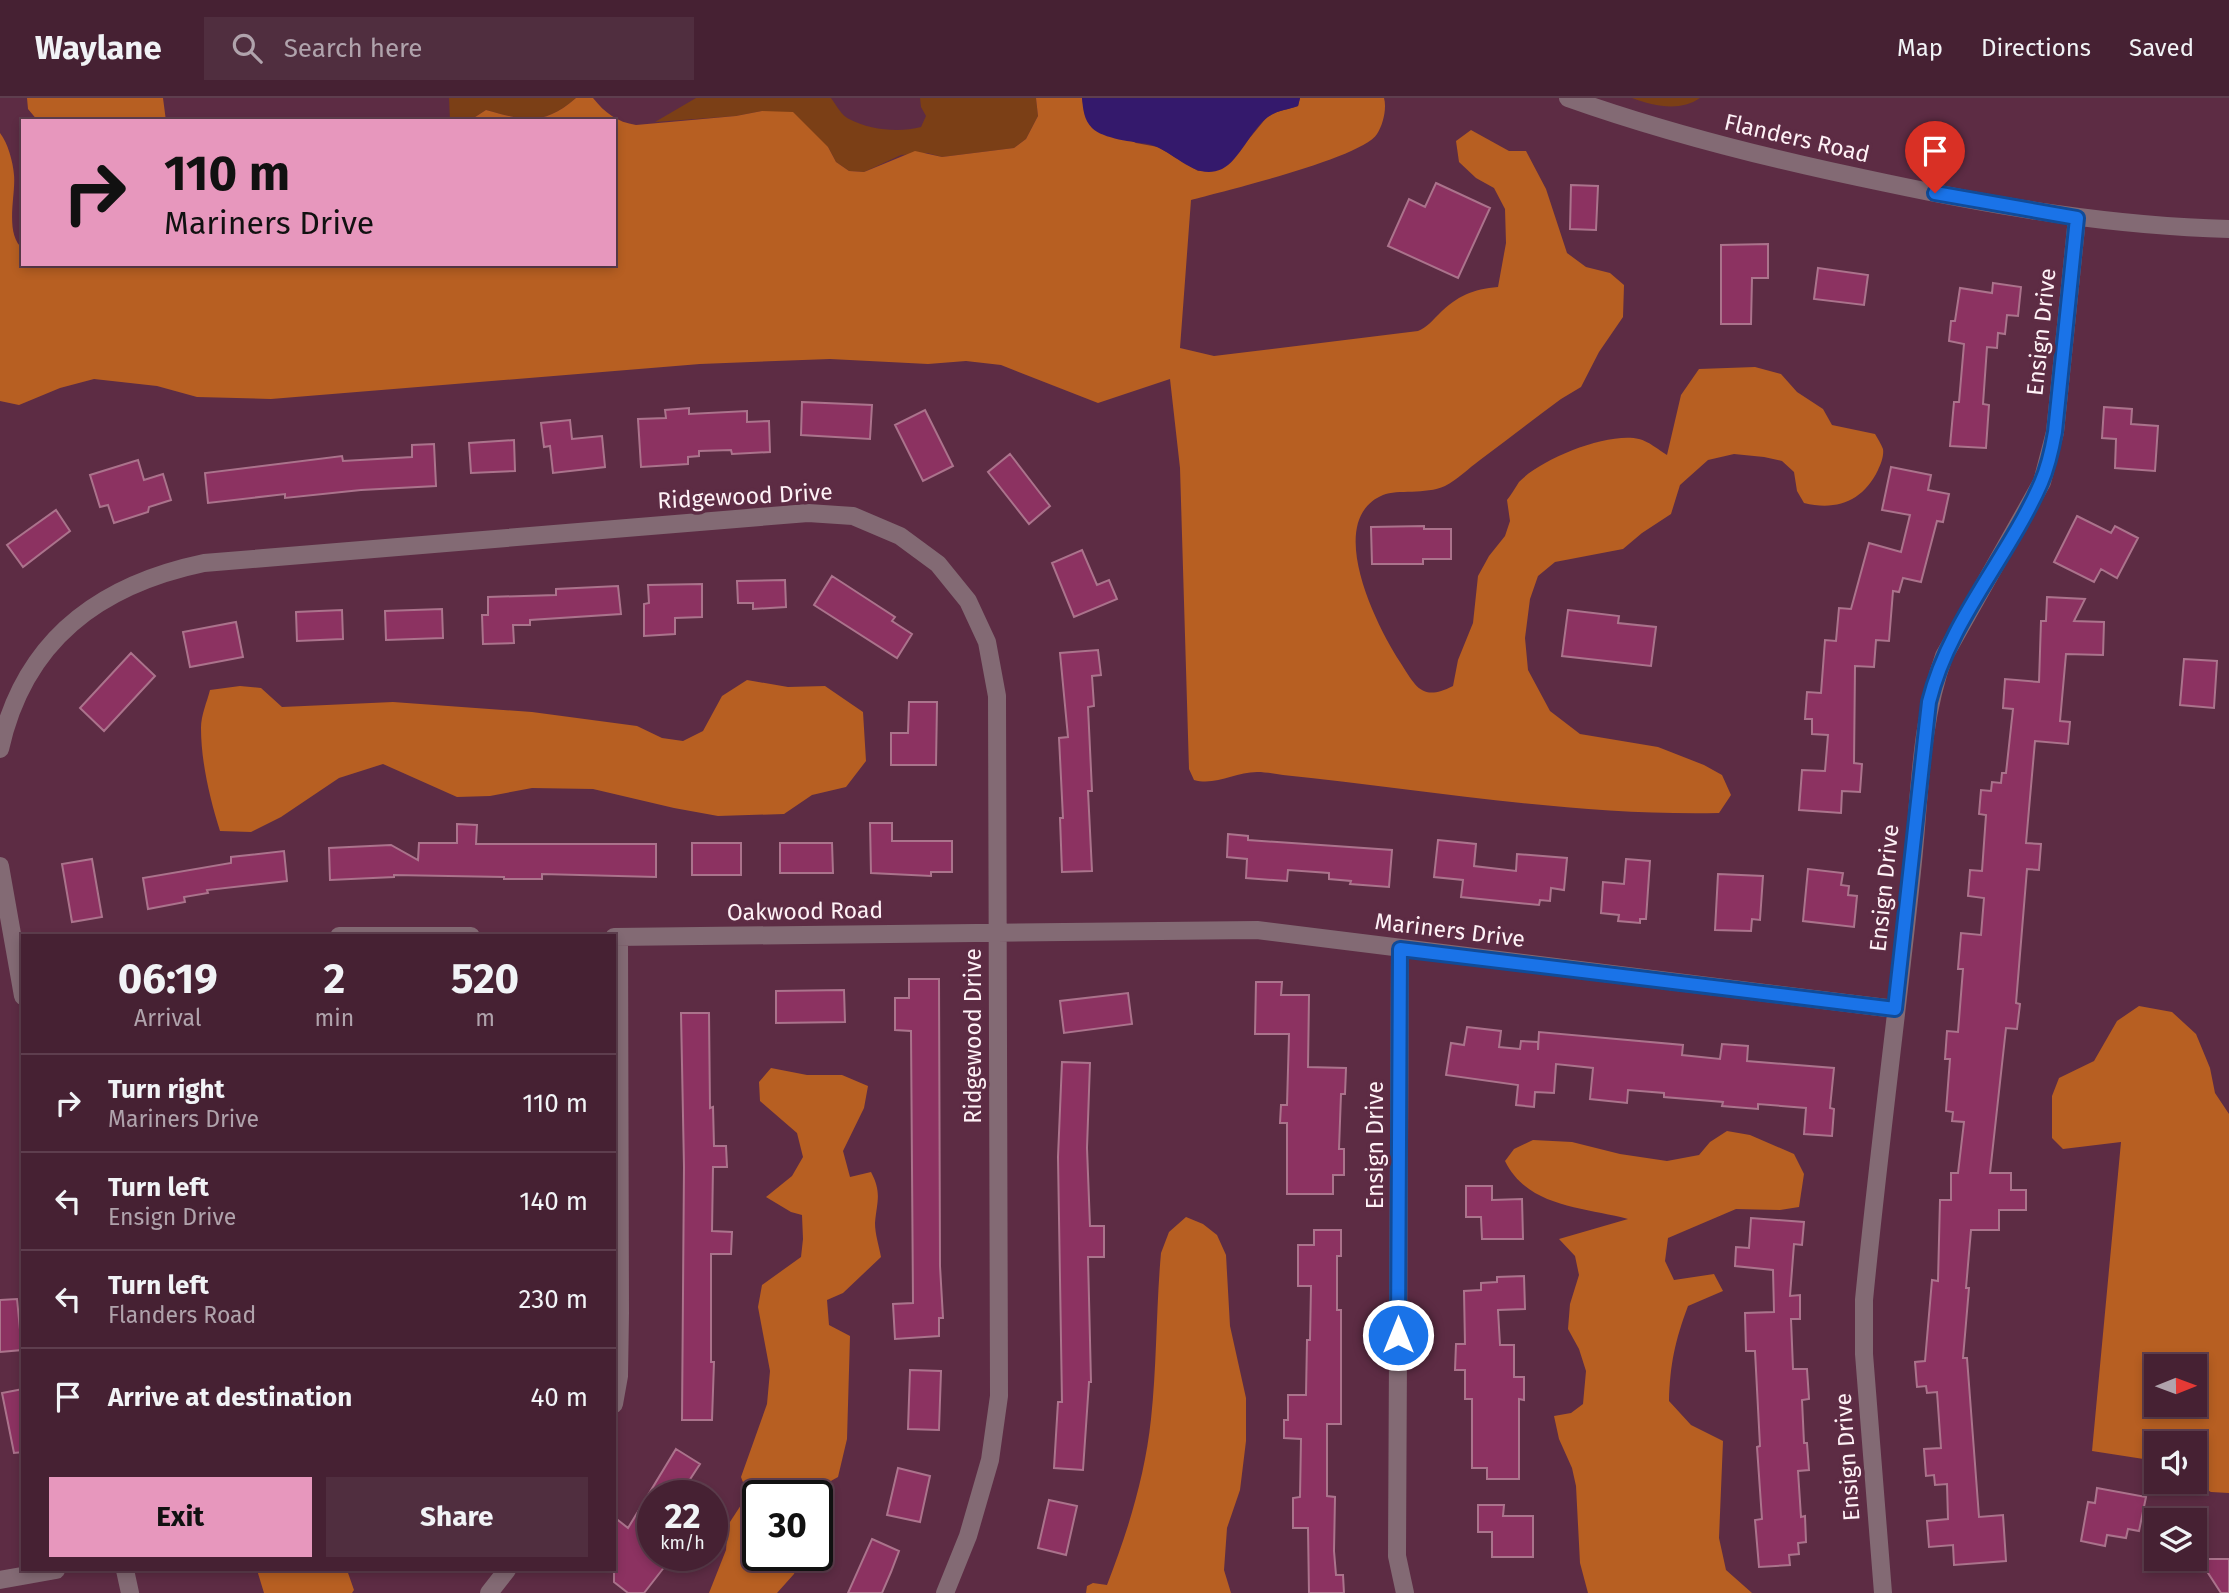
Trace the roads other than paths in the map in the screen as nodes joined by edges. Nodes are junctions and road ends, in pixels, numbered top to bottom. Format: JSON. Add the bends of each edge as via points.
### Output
{"nodes":[{"id":1,"x":1568,"y":98,"type":"edge"},
{"id":2,"x":2077,"y":218,"type":"junction"},
{"id":3,"x":2229,"y":229,"type":"edge"},
{"id":4,"x":0,"y":749,"type":"edge"},
{"id":5,"x":0,"y":866,"type":"edge"},
{"id":6,"x":996,"y":934,"type":"junction"},
{"id":7,"x":616,"y":937,"type":"edge"},
{"id":8,"x":1400,"y":949,"type":"junction"},
{"id":9,"x":21,"y":986,"type":"edge"},
{"id":10,"x":1895,"y":1009,"type":"junction"},
{"id":11,"x":616,"y":1393,"type":"edge"},
{"id":12,"x":50,"y":1571,"type":"edge"},
{"id":13,"x":125,"y":1571,"type":"edge"},
{"id":14,"x":506,"y":1571,"type":"edge"},
{"id":15,"x":0,"y":1580,"type":"edge"},
{"id":16,"x":130,"y":1593,"type":"edge"},
{"id":17,"x":489,"y":1593,"type":"edge"},
{"id":18,"x":945,"y":1593,"type":"edge"},
{"id":19,"x":1405,"y":1593,"type":"edge"},
{"id":20,"x":1882,"y":1593,"type":"edge"}],
"edges":[{"from":1,"to":2,"type":"street","name":"Flanders Road","via":[[1635,122],[1771,159]]},
{"from":2,"to":3,"type":"street","name":"Flanders Road"},
{"from":2,"to":10,"type":"street","name":"Ensign Drive","via":[[2049,460],[2033,499],[1944,656],[1929,702]]},
{"from":4,"to":6,"type":"street","name":"Ridgewood Drive","via":[[12,703],[35,663],[53,643],[111,594],[176,569],[204,562],[808,513],[853,516],[900,537],[938,564],[968,601],[986,642],[997,696]]},
{"from":5,"to":9,"type":"street"},
{"from":6,"to":7,"type":"street","name":"Oakwood Road"},
{"from":6,"to":8,"type":"street","name":"Mariners Drive","via":[[1257,930]]},
{"from":6,"to":18,"type":"street","name":"Ridgewood Drive","via":[[999,1396],[986,1473]]},
{"from":7,"to":11,"type":"street","via":[[620,1313]]},
{"from":8,"to":10,"type":"street","name":"Mariners Drive"},
{"from":8,"to":19,"type":"street","name":"Ensign Drive","via":[[1397,1556]]},
{"from":10,"to":20,"type":"street","name":"Ensign Drive","via":[[1864,1300]]},
{"from":12,"to":15,"type":"street"},
{"from":13,"to":16,"type":"street"},
{"from":14,"to":17,"type":"street"}]}
